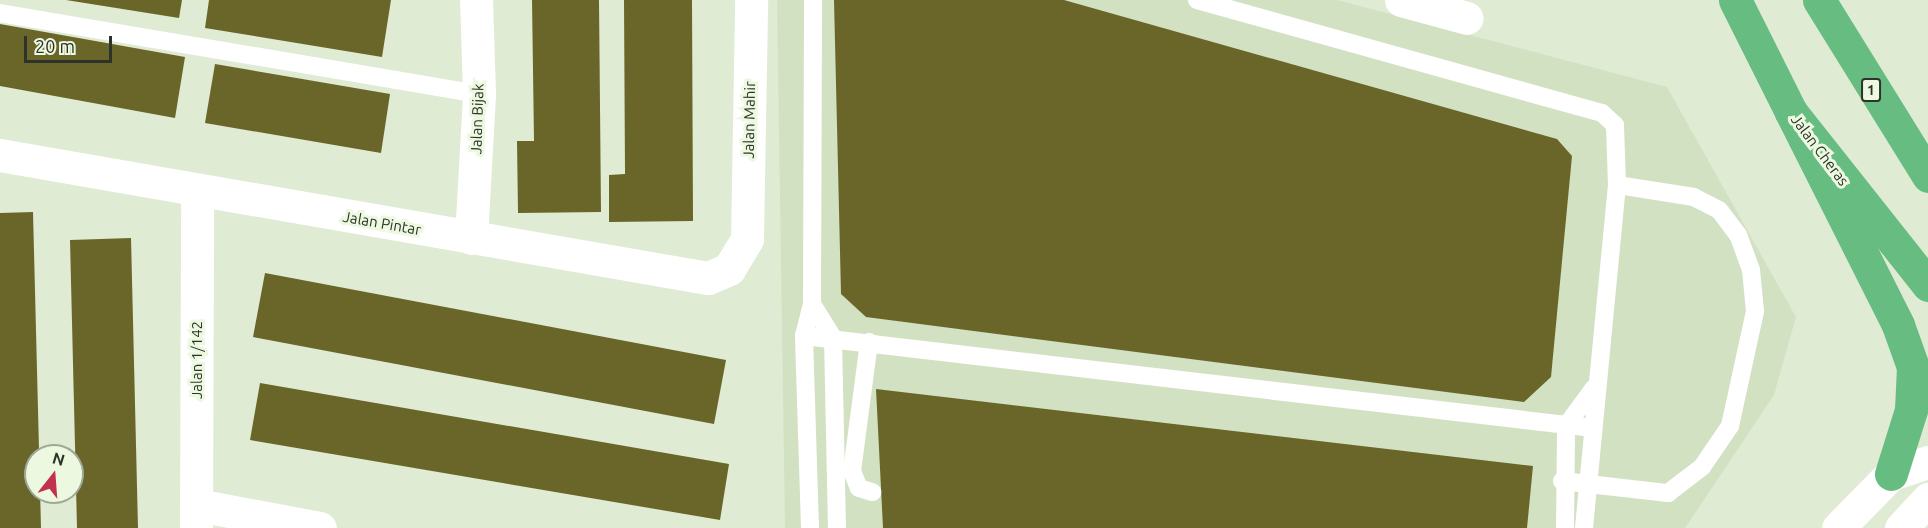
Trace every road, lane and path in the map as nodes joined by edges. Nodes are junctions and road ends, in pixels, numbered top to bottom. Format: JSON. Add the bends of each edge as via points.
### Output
{"nodes":[{"id":1,"x":476,"y":0,"type":"edge"},
{"id":2,"x":751,"y":0,"type":"edge"},
{"id":3,"x":813,"y":0,"type":"edge"},
{"id":4,"x":1197,"y":0,"type":"edge"},
{"id":5,"x":1401,"y":0,"type":"edge"},
{"id":6,"x":1735,"y":0,"type":"edge"},
{"id":7,"x":1819,"y":0,"type":"edge"},
{"id":8,"x":0,"y":13,"type":"edge"},
{"id":9,"x":1467,"y":18,"type":"dead end"},
{"id":10,"x":479,"y":94,"type":"junction"},
{"id":11,"x":1791,"y":112,"type":"junction"},
{"id":12,"x":0,"y":155,"type":"edge"},
{"id":13,"x":1928,"y":176,"type":"edge"},
{"id":14,"x":1617,"y":185,"type":"junction"},
{"id":15,"x":198,"y":192,"type":"junction"},
{"id":16,"x":471,"y":238,"type":"junction"},
{"id":17,"x":747,"y":239,"type":"joint"},
{"id":18,"x":1918,"y":276,"type":"edge"},
{"id":19,"x":1928,"y":300,"type":"edge"},
{"id":20,"x":812,"y":304,"type":"junction"},
{"id":21,"x":804,"y":336,"type":"junction"},
{"id":22,"x":832,"y":338,"type":"junction"},
{"id":23,"x":869,"y":342,"type":"junction"},
{"id":24,"x":1594,"y":388,"type":"junction"},
{"id":25,"x":1566,"y":426,"type":"junction"},
{"id":26,"x":1593,"y":428,"type":"junction"},
{"id":27,"x":1928,"y":462,"type":"edge"},
{"id":28,"x":1891,"y":474,"type":"junction"},
{"id":29,"x":1562,"y":481,"type":"junction"},
{"id":30,"x":1589,"y":484,"type":"junction"},
{"id":31,"x":872,"y":492,"type":"dead end"},
{"id":32,"x":1928,"y":499,"type":"edge"},
{"id":33,"x":197,"y":517,"type":"edge"},
{"id":34,"x":320,"y":528,"type":"edge"},
{"id":35,"x":810,"y":528,"type":"edge"},
{"id":36,"x":837,"y":528,"type":"edge"},
{"id":37,"x":1564,"y":528,"type":"edge"},
{"id":38,"x":1584,"y":528,"type":"edge"},
{"id":39,"x":1838,"y":528,"type":"edge"},
{"id":40,"x":1901,"y":528,"type":"edge"}],
"edges":[{"from":1,"to":10,"type":"street","name":"Jalan Bijak"},
{"from":2,"to":17,"type":"street","name":"Jalan Mahir"},
{"from":3,"to":20,"type":"lane"},
{"from":4,"to":14,"type":"lane","via":[[1602,113],[1615,125]]},
{"from":5,"to":9,"type":"street"},
{"from":6,"to":11,"type":"highway","name":"Jalan Cheras"},
{"from":7,"to":13,"type":"highway","number":"1"},
{"from":8,"to":10,"type":"lane"},
{"from":10,"to":16,"type":"street","name":"Jalan Bijak"},
{"from":11,"to":18,"type":"highway","name":"Jalan Cheras"},
{"from":11,"to":28,"type":"highway","via":[[1898,325],[1912,367],[1911,410]]},
{"from":12,"to":15,"type":"street","name":"Jalan Pintar"},
{"from":14,"to":24,"type":"lane"},
{"from":14,"to":30,"type":"lane","via":[[1694,196],[1719,210],[1738,235],[1751,270],[1755,311],[1730,426],[1702,467],[1668,493]]},
{"from":15,"to":16,"type":"street","name":"Jalan Pintar"},
{"from":15,"to":33,"type":"street","name":"Jalan 1/142"},
{"from":16,"to":17,"type":"street","name":"Jalan Pintar","via":[[708,278],[729,269]]},
{"from":18,"to":19,"type":"highway","name":"Jalan Cheras"},
{"from":20,"to":21,"type":"lane"},
{"from":20,"to":22,"type":"lane"},
{"from":21,"to":22,"type":"lane"},
{"from":21,"to":35,"type":"lane"},
{"from":22,"to":23,"type":"lane"},
{"from":22,"to":36,"type":"lane"},
{"from":23,"to":25,"type":"lane"},
{"from":23,"to":31,"type":"lane","via":[[852,471],[860,489]]},
{"from":24,"to":25,"type":"lane"},
{"from":24,"to":26,"type":"lane"},
{"from":25,"to":26,"type":"lane"},
{"from":25,"to":29,"type":"lane"},
{"from":26,"to":30,"type":"lane"},
{"from":27,"to":28,"type":"street"},
{"from":28,"to":39,"type":"street"},
{"from":29,"to":30,"type":"lane"},
{"from":29,"to":37,"type":"lane"},
{"from":30,"to":38,"type":"lane"},
{"from":32,"to":40,"type":"street"},
{"from":33,"to":34,"type":"street"}]}
